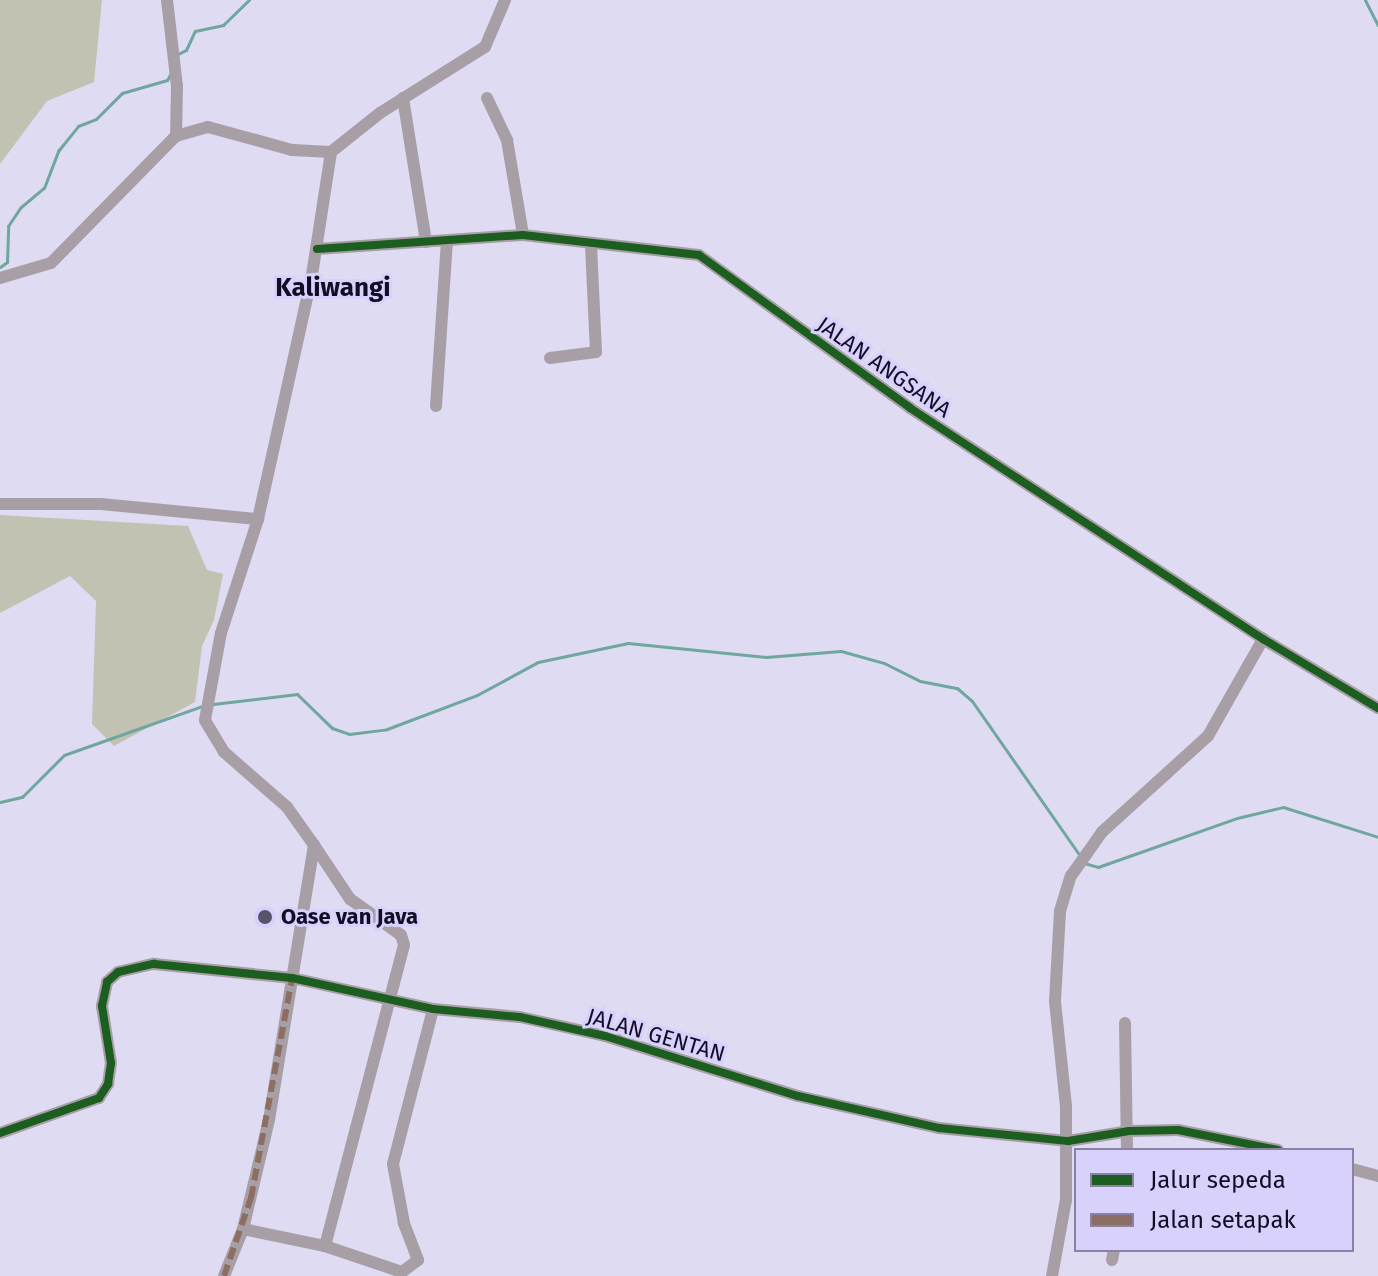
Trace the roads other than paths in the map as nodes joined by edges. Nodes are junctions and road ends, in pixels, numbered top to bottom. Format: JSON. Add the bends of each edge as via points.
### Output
{"nodes":[{"id":1,"x":167,"y":0,"type":"edge"},
{"id":2,"x":504,"y":0,"type":"edge"},
{"id":3,"x":403,"y":98,"type":"junction"},
{"id":4,"x":487,"y":98,"type":"dead end"},
{"id":5,"x":176,"y":136,"type":"junction"},
{"id":6,"x":331,"y":152,"type":"junction"},
{"id":7,"x":523,"y":235,"type":"junction"},
{"id":8,"x":447,"y":241,"type":"junction"},
{"id":9,"x":426,"y":242,"type":"junction"},
{"id":10,"x":591,"y":247,"type":"junction"},
{"id":11,"x":317,"y":249,"type":"junction"},
{"id":12,"x":0,"y":278,"type":"edge"},
{"id":13,"x":550,"y":358,"type":"dead end"},
{"id":14,"x":436,"y":406,"type":"dead end"},
{"id":15,"x":0,"y":504,"type":"edge"},
{"id":16,"x":258,"y":519,"type":"junction"},
{"id":17,"x":1263,"y":639,"type":"junction"},
{"id":18,"x":1378,"y":708,"type":"edge"},
{"id":19,"x":314,"y":845,"type":"junction"},
{"id":20,"x":292,"y":978,"type":"junction"},
{"id":21,"x":391,"y":1000,"type":"junction"},
{"id":22,"x":433,"y":1009,"type":"junction"},
{"id":23,"x":1125,"y":1023,"type":"dead end"},
{"id":24,"x":1129,"y":1131,"type":"junction"},
{"id":25,"x":0,"y":1133,"type":"edge"},
{"id":26,"x":1068,"y":1141,"type":"junction"},
{"id":27,"x":1127,"y":1148,"type":"edge"},
{"id":28,"x":1270,"y":1148,"type":"edge"},
{"id":29,"x":1354,"y":1170,"type":"edge"},
{"id":30,"x":1378,"y":1176,"type":"edge"},
{"id":31,"x":243,"y":1229,"type":"junction"},
{"id":32,"x":325,"y":1246,"type":"junction"},
{"id":33,"x":224,"y":1276,"type":"edge"},
{"id":34,"x":1052,"y":1276,"type":"edge"}],
"edges":[{"from":1,"to":5,"type":"street"},
{"from":2,"to":3,"type":"street","via":[[490,43]]},
{"from":3,"to":6,"type":"street"},
{"from":3,"to":9,"type":"street"},
{"from":4,"to":7,"type":"street","via":[[507,140]]},
{"from":5,"to":6,"type":"street","via":[[208,127],[292,150]]},
{"from":5,"to":12,"type":"street","via":[[51,263]]},
{"from":6,"to":11,"type":"street"},
{"from":7,"to":8,"type":"street","name":"JALAN ANGSANA"},
{"from":7,"to":10,"type":"street","name":"JALAN ANGSANA"},
{"from":8,"to":9,"type":"street","name":"JALAN ANGSANA"},
{"from":8,"to":14,"type":"street"},
{"from":9,"to":11,"type":"street","name":"JALAN ANGSANA"},
{"from":10,"to":13,"type":"street","via":[[596,352]]},
{"from":10,"to":17,"type":"street","name":"JALAN ANGSANA","via":[[699,255],[910,408]]},
{"from":11,"to":16,"type":"street"},
{"from":15,"to":16,"type":"street","via":[[101,504]]},
{"from":16,"to":19,"type":"street","via":[[207,695],[207,731],[287,807]]},
{"from":17,"to":18,"type":"street","name":"JALAN ANGSANA"},
{"from":17,"to":26,"type":"street","via":[[1208,736],[1080,858],[1060,911],[1055,1001]]},
{"from":19,"to":20,"type":"street"},
{"from":19,"to":21,"type":"street","via":[[350,899],[401,935],[403,954]]},
{"from":20,"to":21,"type":"street","name":"JALAN GENTAN"},
{"from":20,"to":25,"type":"street","name":"JALAN GENTAN","via":[[154,964],[118,972],[107,982],[102,1006],[111,1063],[99,1098]]},
{"from":20,"to":31,"type":"street","via":[[269,1120]]},
{"from":21,"to":22,"type":"street","name":"JALAN GENTAN"},
{"from":21,"to":32,"type":"street"},
{"from":22,"to":26,"type":"street","name":"JALAN GENTAN","via":[[520,1017],[605,1036],[798,1096],[939,1128]]},
{"from":22,"to":32,"type":"street","via":[[393,1164],[404,1223],[418,1260],[402,1272]]},
{"from":23,"to":24,"type":"street"},
{"from":24,"to":26,"type":"street","name":"JALAN GENTAN"},
{"from":24,"to":27,"type":"street"},
{"from":24,"to":28,"type":"street","name":"JALAN GENTAN","via":[[1207,1133]]},
{"from":26,"to":34,"type":"street","via":[[1066,1200]]},
{"from":29,"to":30,"type":"street"},
{"from":31,"to":32,"type":"street"},
{"from":31,"to":33,"type":"street"}]}
